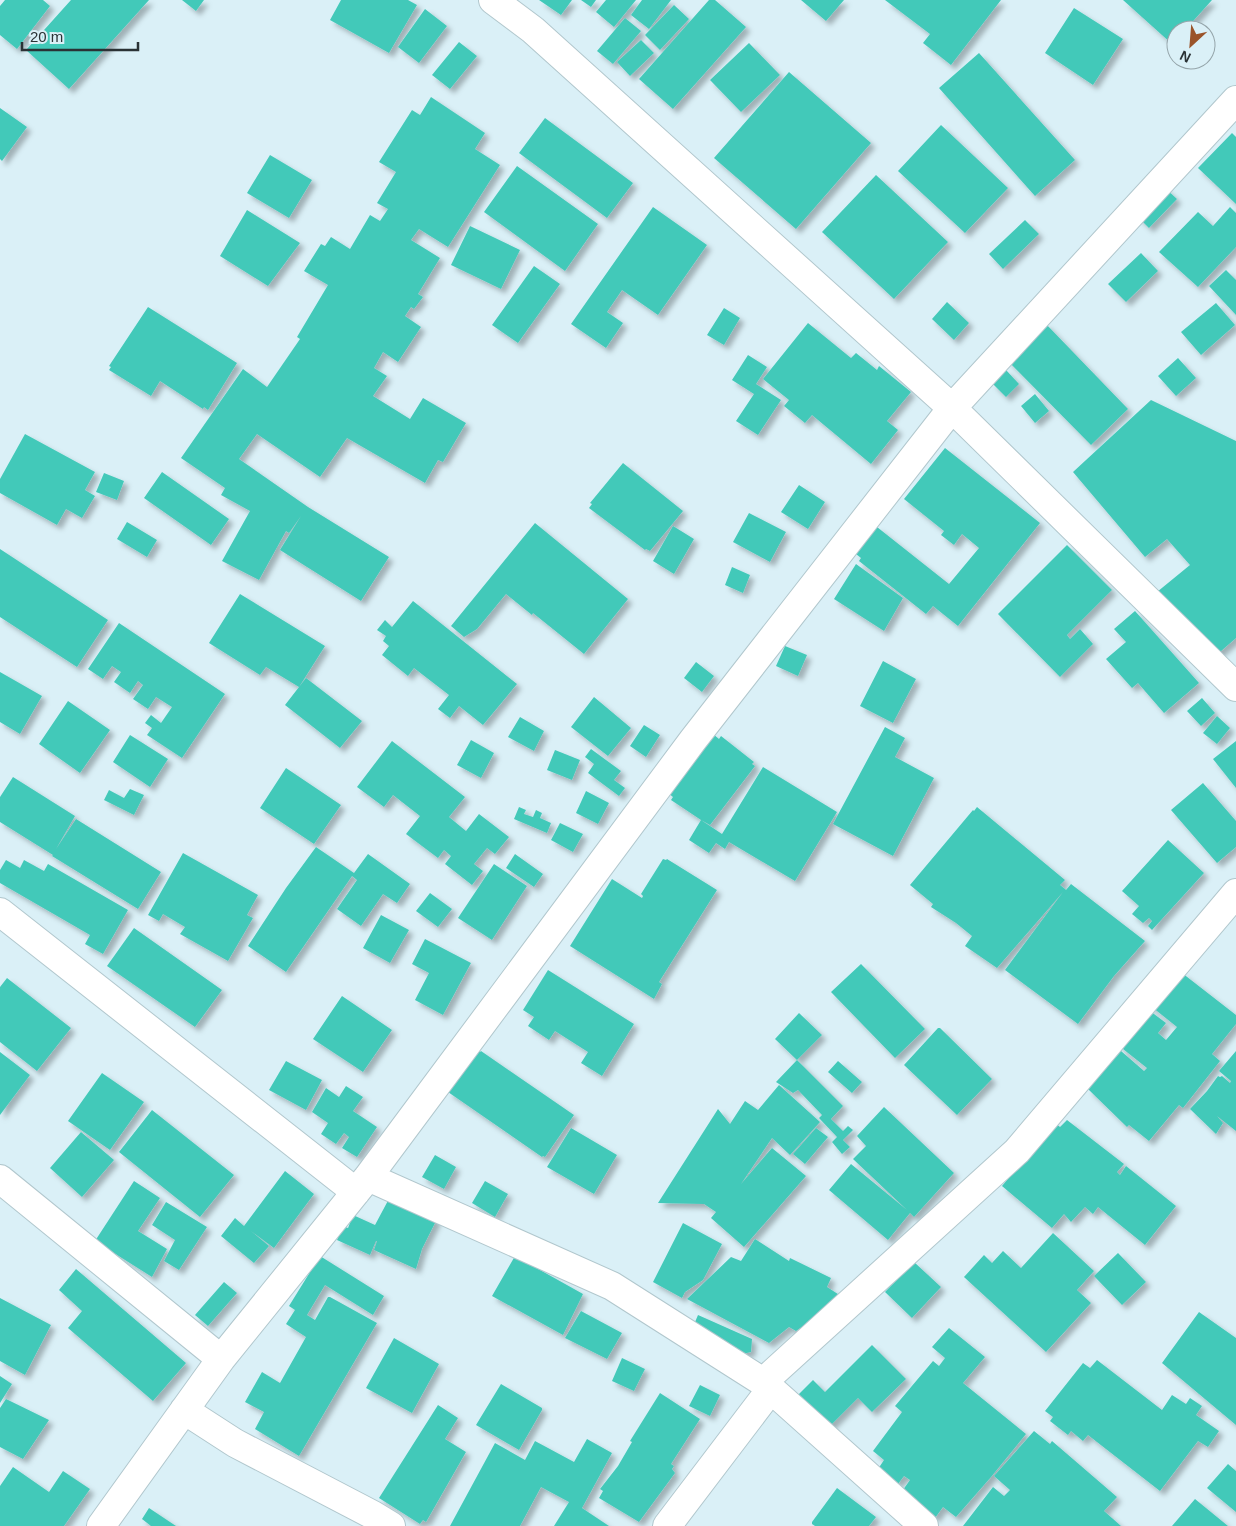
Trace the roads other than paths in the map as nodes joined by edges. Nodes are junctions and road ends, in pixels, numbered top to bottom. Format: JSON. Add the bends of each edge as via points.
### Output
{"nodes":[{"id":1,"x":493,"y":0,"type":"edge"},
{"id":2,"x":1236,"y":100,"type":"edge"},
{"id":3,"x":952,"y":408,"type":"junction"},
{"id":4,"x":1236,"y":687,"type":"edge"},
{"id":5,"x":1236,"y":893,"type":"edge"},
{"id":6,"x":0,"y":912,"type":"edge"},
{"id":7,"x":0,"y":1179,"type":"edge"},
{"id":8,"x":362,"y":1185,"type":"junction"},
{"id":9,"x":221,"y":1360,"type":"junction"},
{"id":10,"x":767,"y":1385,"type":"junction"},
{"id":11,"x":184,"y":1410,"type":"junction"},
{"id":12,"x":101,"y":1526,"type":"edge"},
{"id":13,"x":391,"y":1526,"type":"edge"},
{"id":14,"x":667,"y":1526,"type":"edge"},
{"id":15,"x":924,"y":1526,"type":"edge"}],
"edges":[{"from":1,"to":3,"type":"street","via":[[533,30]]},
{"from":2,"to":3,"type":"street"},
{"from":3,"to":4,"type":"street"},
{"from":3,"to":8,"type":"street","via":[[693,740]]},
{"from":5,"to":10,"type":"street","via":[[1017,1151]]},
{"from":6,"to":8,"type":"street"},
{"from":7,"to":9,"type":"street"},
{"from":8,"to":9,"type":"street"},
{"from":8,"to":10,"type":"street","via":[[612,1286]]},
{"from":9,"to":11,"type":"street"},
{"from":10,"to":14,"type":"street"},
{"from":10,"to":15,"type":"street"},
{"from":11,"to":12,"type":"street"},
{"from":11,"to":13,"type":"street","via":[[235,1443]]}]}
